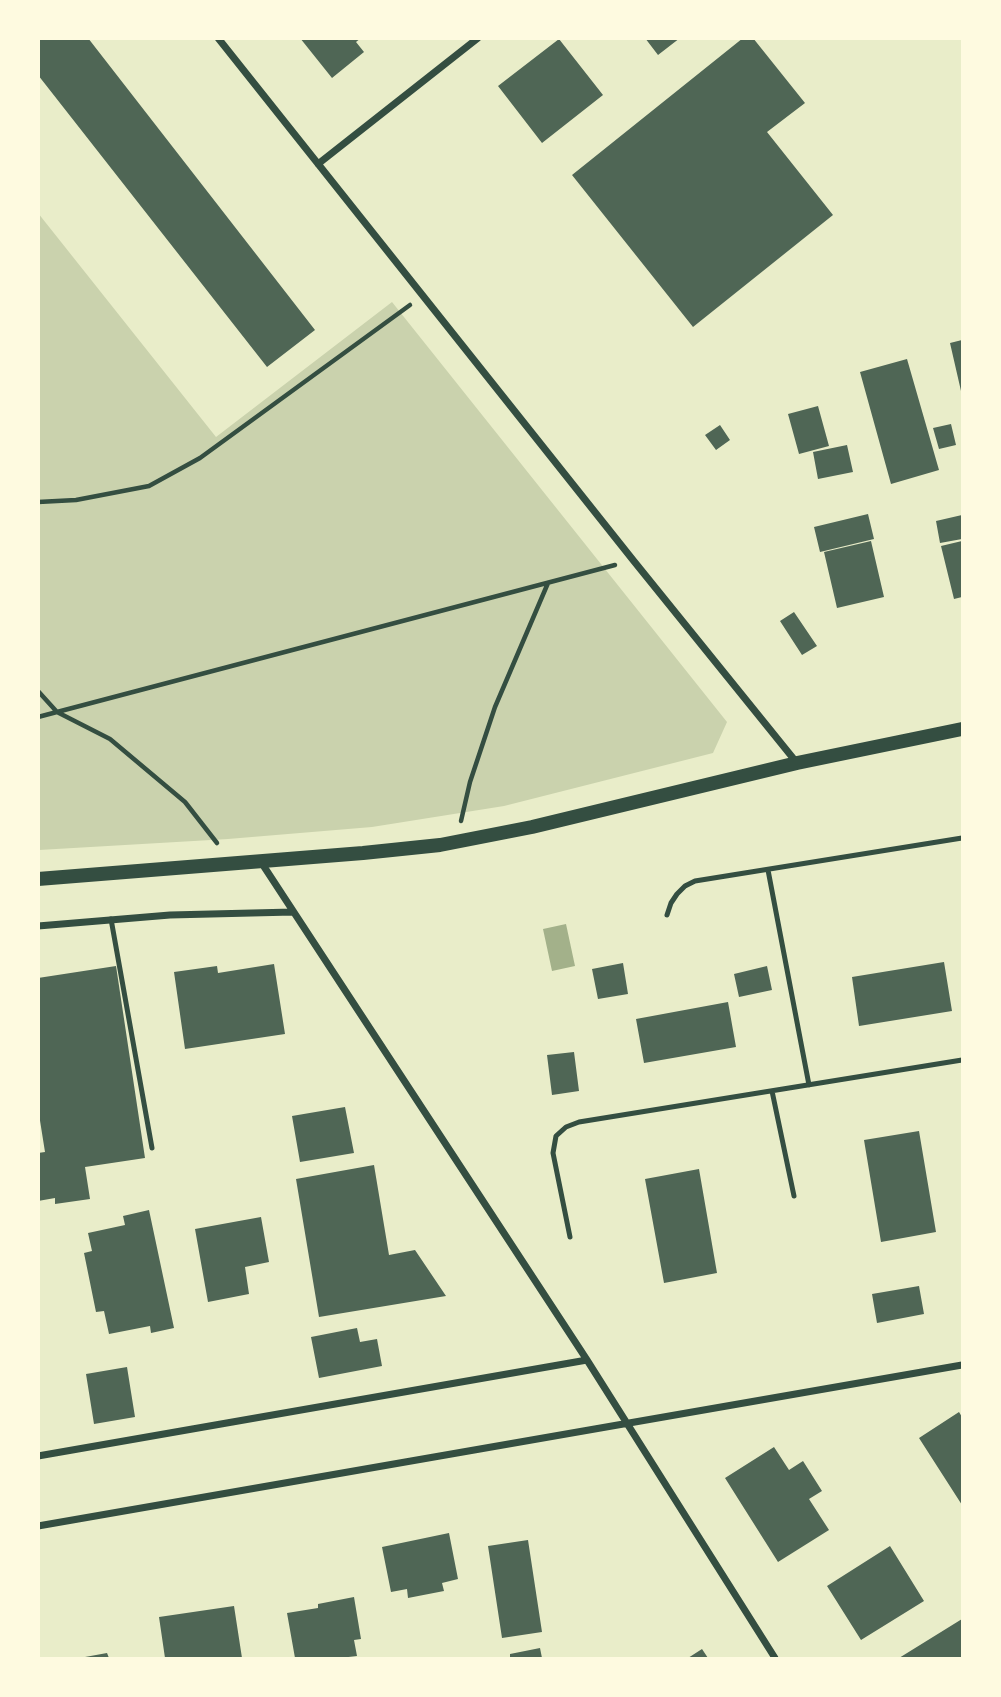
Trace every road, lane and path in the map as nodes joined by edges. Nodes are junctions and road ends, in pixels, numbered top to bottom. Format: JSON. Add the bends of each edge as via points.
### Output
{"nodes":[{"id":1,"x":218,"y":38,"type":"edge"},
{"id":2,"x":478,"y":38,"type":"edge"},
{"id":3,"x":318,"y":164,"type":"junction"},
{"id":4,"x":423,"y":296,"type":"junction"},
{"id":5,"x":38,"y":502,"type":"edge"},
{"id":6,"x":633,"y":560,"type":"junction"},
{"id":7,"x":549,"y":583,"type":"junction"},
{"id":8,"x":38,"y":691,"type":"edge"},
{"id":9,"x":57,"y":712,"type":"junction"},
{"id":10,"x":38,"y":717,"type":"edge"},
{"id":11,"x":962,"y":729,"type":"edge"},
{"id":12,"x":797,"y":763,"type":"junction"},
{"id":13,"x":962,"y":838,"type":"edge"},
{"id":14,"x":456,"y":842,"type":"junction"},
{"id":15,"x":260,"y":861,"type":"junction"},
{"id":16,"x":233,"y":863,"type":"junction"},
{"id":17,"x":768,"y":870,"type":"junction"},
{"id":18,"x":38,"y":879,"type":"edge"},
{"id":19,"x":293,"y":912,"type":"junction"},
{"id":20,"x":667,"y":915,"type":"dead end"},
{"id":21,"x":111,"y":919,"type":"junction"},
{"id":22,"x":38,"y":926,"type":"edge"},
{"id":23,"x":962,"y":1060,"type":"edge"},
{"id":24,"x":809,"y":1085,"type":"junction"},
{"id":25,"x":772,"y":1091,"type":"junction"},
{"id":26,"x":152,"y":1148,"type":"dead end"},
{"id":27,"x":794,"y":1196,"type":"dead end"},
{"id":28,"x":570,"y":1237,"type":"dead end"},
{"id":29,"x":587,"y":1360,"type":"junction"},
{"id":30,"x":962,"y":1365,"type":"edge"},
{"id":31,"x":627,"y":1423,"type":"junction"},
{"id":32,"x":38,"y":1456,"type":"edge"},
{"id":33,"x":38,"y":1526,"type":"edge"},
{"id":34,"x":775,"y":1658,"type":"edge"}],
"edges":[{"from":1,"to":3,"type":"street"},
{"from":2,"to":3,"type":"street"},
{"from":3,"to":4,"type":"street"},
{"from":4,"to":5,"type":"path","via":[[200,458],[149,486]]},
{"from":4,"to":6,"type":"street"},
{"from":6,"to":7,"type":"path"},
{"from":6,"to":12,"type":"street"},
{"from":7,"to":9,"type":"path"},
{"from":7,"to":14,"type":"path","via":[[495,707]]},
{"from":8,"to":9,"type":"path"},
{"from":9,"to":10,"type":"path"},
{"from":9,"to":16,"type":"path","via":[[110,739],[186,802]]},
{"from":11,"to":12,"type":"main road"},
{"from":12,"to":14,"type":"main road"},
{"from":13,"to":17,"type":"lane"},
{"from":14,"to":15,"type":"main road"},
{"from":15,"to":16,"type":"main road"},
{"from":15,"to":19,"type":"street"},
{"from":16,"to":18,"type":"main road"},
{"from":17,"to":20,"type":"lane","via":[[695,881],[677,894]]},
{"from":17,"to":24,"type":"lane"},
{"from":19,"to":21,"type":"street"},
{"from":19,"to":29,"type":"street"},
{"from":21,"to":22,"type":"street"},
{"from":21,"to":26,"type":"lane"},
{"from":23,"to":24,"type":"lane"},
{"from":24,"to":25,"type":"lane"},
{"from":25,"to":27,"type":"lane"},
{"from":25,"to":28,"type":"lane","via":[[566,1127],[556,1136],[553,1153]]},
{"from":29,"to":31,"type":"street"},
{"from":29,"to":32,"type":"street"},
{"from":30,"to":31,"type":"street"},
{"from":31,"to":33,"type":"street"},
{"from":31,"to":34,"type":"street"}]}
